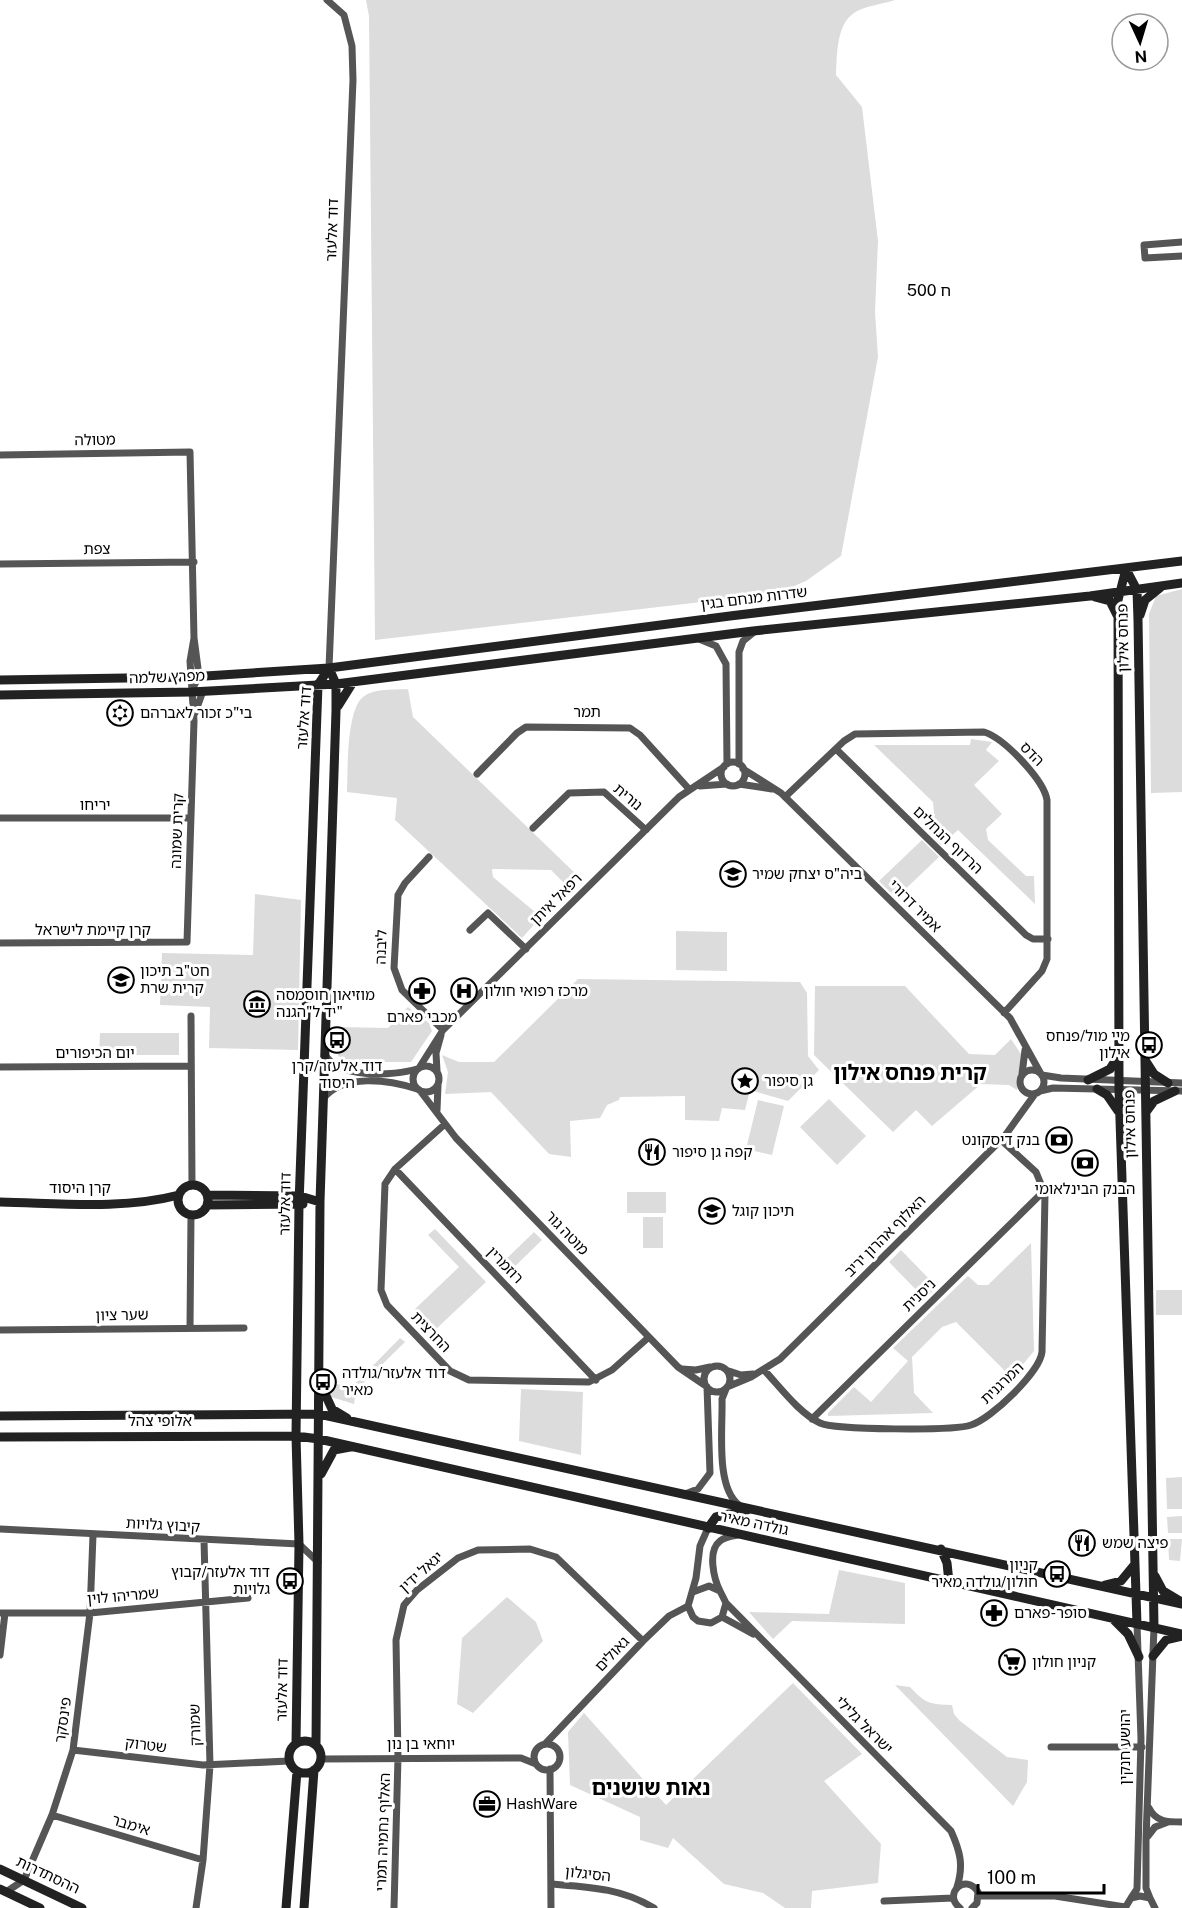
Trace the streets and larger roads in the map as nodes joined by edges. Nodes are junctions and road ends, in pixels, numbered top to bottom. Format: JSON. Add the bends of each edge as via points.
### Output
{"nodes":[{"id":1,"x":327,"y":0,"type":"edge"},
{"id":2,"x":1182,"y":242,"type":"edge"},
{"id":3,"x":1182,"y":256,"type":"edge"},
{"id":4,"x":0,"y":455,"type":"edge"},
{"id":5,"x":1182,"y":561,"type":"edge"},
{"id":6,"x":194,"y":562,"type":"junction"},
{"id":7,"x":0,"y":564,"type":"edge"},
{"id":8,"x":1126,"y":569,"type":"junction"},
{"id":9,"x":1182,"y":583,"type":"edge"},
{"id":10,"x":1161,"y":586,"type":"junction"},
{"id":11,"x":1137,"y":590,"type":"junction"},
{"id":12,"x":1120,"y":592,"type":"junction"},
{"id":13,"x":1090,"y":596,"type":"junction"},
{"id":14,"x":1138,"y":620,"type":"junction"},
{"id":15,"x":1120,"y":622,"type":"junction"},
{"id":16,"x":756,"y":631,"type":"junction"},
{"id":17,"x":694,"y":639,"type":"junction"},
{"id":18,"x":329,"y":668,"type":"junction"},
{"id":19,"x":195,"y":676,"type":"junction"},
{"id":20,"x":0,"y":680,"type":"edge"},
{"id":21,"x":353,"y":682,"type":"junction"},
{"id":22,"x":336,"y":684,"type":"junction"},
{"id":23,"x":318,"y":685,"type":"junction"},
{"id":24,"x":203,"y":691,"type":"junction"},
{"id":25,"x":191,"y":692,"type":"junction"},
{"id":26,"x":0,"y":695,"type":"edge"},
{"id":27,"x":336,"y":711,"type":"junction"},
{"id":28,"x":194,"y":721,"type":"junction"},
{"id":29,"x":836,"y":749,"type":"junction"},
{"id":30,"x":725,"y":766,"type":"junction"},
{"id":31,"x":741,"y":767,"type":"junction"},
{"id":32,"x":477,"y":774,"type":"dead end"},
{"id":33,"x":726,"y":784,"type":"junction"},
{"id":34,"x":739,"y":784,"type":"junction"},
{"id":35,"x":689,"y":789,"type":"junction"},
{"id":36,"x":783,"y":795,"type":"junction"},
{"id":37,"x":0,"y":818,"type":"edge"},
{"id":38,"x":191,"y":818,"type":"junction"},
{"id":39,"x":532,"y":828,"type":"dead end"},
{"id":40,"x":646,"y":830,"type":"junction"},
{"id":41,"x":429,"y":857,"type":"dead end"},
{"id":42,"x":470,"y":930,"type":"dead end"},
{"id":43,"x":1048,"y":939,"type":"junction"},
{"id":44,"x":187,"y":942,"type":"joint"},
{"id":45,"x":0,"y":943,"type":"edge"},
{"id":46,"x":526,"y":949,"type":"junction"},
{"id":47,"x":1005,"y":1013,"type":"junction"},
{"id":48,"x":190,"y":1016,"type":"dead end"},
{"id":49,"x":443,"y":1030,"type":"junction"},
{"id":50,"x":1025,"y":1044,"type":"junction"},
{"id":51,"x":1119,"y":1052,"type":"junction"},
{"id":52,"x":324,"y":1053,"type":"junction"},
{"id":53,"x":1144,"y":1055,"type":"junction"},
{"id":54,"x":191,"y":1066,"type":"junction"},
{"id":55,"x":0,"y":1067,"type":"edge"},
{"id":56,"x":418,"y":1069,"type":"junction"},
{"id":57,"x":437,"y":1073,"type":"junction"},
{"id":58,"x":1042,"y":1074,"type":"junction"},
{"id":59,"x":1021,"y":1075,"type":"junction"},
{"id":60,"x":1088,"y":1080,"type":"junction"},
{"id":61,"x":1168,"y":1083,"type":"junction"},
{"id":62,"x":438,"y":1085,"type":"junction"},
{"id":63,"x":1119,"y":1085,"type":"junction"},
{"id":64,"x":1144,"y":1086,"type":"junction"},
{"id":65,"x":1021,"y":1088,"type":"junction"},
{"id":66,"x":1180,"y":1088,"type":"edge"},
{"id":67,"x":1097,"y":1089,"type":"junction"},
{"id":68,"x":419,"y":1090,"type":"junction"},
{"id":69,"x":1037,"y":1092,"type":"junction"},
{"id":70,"x":323,"y":1099,"type":"junction"},
{"id":71,"x":1020,"y":1113,"type":"junction"},
{"id":72,"x":1145,"y":1114,"type":"junction"},
{"id":73,"x":439,"y":1115,"type":"junction"},
{"id":74,"x":1120,"y":1116,"type":"junction"},
{"id":75,"x":445,"y":1124,"type":"junction"},
{"id":76,"x":1001,"y":1140,"type":"junction"},
{"id":77,"x":395,"y":1169,"type":"junction"},
{"id":78,"x":192,"y":1185,"type":"junction"},
{"id":79,"x":1045,"y":1190,"type":"junction"},
{"id":80,"x":179,"y":1200,"type":"junction"},
{"id":81,"x":207,"y":1200,"type":"junction"},
{"id":82,"x":300,"y":1200,"type":"junction"},
{"id":83,"x":0,"y":1202,"type":"edge"},
{"id":84,"x":320,"y":1202,"type":"junction"},
{"id":85,"x":191,"y":1215,"type":"junction"},
{"id":86,"x":190,"y":1328,"type":"junction"},
{"id":87,"x":244,"y":1328,"type":"dead end"},
{"id":88,"x":0,"y":1330,"type":"edge"},
{"id":89,"x":649,"y":1337,"type":"junction"},
{"id":90,"x":712,"y":1366,"type":"junction"},
{"id":91,"x":678,"y":1367,"type":"junction"},
{"id":92,"x":727,"y":1370,"type":"junction"},
{"id":93,"x":762,"y":1371,"type":"junction"},
{"id":94,"x":596,"y":1380,"type":"junction"},
{"id":95,"x":319,"y":1381,"type":"junction"},
{"id":96,"x":706,"y":1386,"type":"junction"},
{"id":97,"x":727,"y":1388,"type":"junction"},
{"id":98,"x":297,"y":1413,"type":"junction"},
{"id":99,"x":319,"y":1414,"type":"junction"},
{"id":100,"x":0,"y":1416,"type":"edge"},
{"id":101,"x":812,"y":1419,"type":"junction"},
{"id":102,"x":357,"y":1424,"type":"junction"},
{"id":103,"x":296,"y":1436,"type":"junction"},
{"id":104,"x":0,"y":1437,"type":"edge"},
{"id":105,"x":319,"y":1439,"type":"junction"},
{"id":106,"x":356,"y":1446,"type":"junction"},
{"id":107,"x":319,"y":1482,"type":"junction"},
{"id":108,"x":684,"y":1494,"type":"junction"},
{"id":109,"x":748,"y":1508,"type":"junction"},
{"id":110,"x":691,"y":1524,"type":"junction"},
{"id":111,"x":708,"y":1528,"type":"junction"},
{"id":112,"x":0,"y":1529,"type":"edge"},
{"id":113,"x":740,"y":1534,"type":"junction"},
{"id":114,"x":93,"y":1535,"type":"junction"},
{"id":115,"x":204,"y":1540,"type":"junction"},
{"id":116,"x":299,"y":1544,"type":"junction"},
{"id":117,"x":700,"y":1545,"type":"junction"},
{"id":118,"x":941,"y":1549,"type":"junction"},
{"id":119,"x":318,"y":1562,"type":"junction"},
{"id":120,"x":1135,"y":1564,"type":"junction"},
{"id":121,"x":1152,"y":1564,"type":"junction"},
{"id":122,"x":949,"y":1582,"type":"junction"},
{"id":123,"x":1096,"y":1585,"type":"junction"},
{"id":124,"x":720,"y":1591,"type":"junction"},
{"id":125,"x":693,"y":1592,"type":"junction"},
{"id":126,"x":1136,"y":1594,"type":"junction"},
{"id":127,"x":1153,"y":1597,"type":"junction"},
{"id":128,"x":248,"y":1598,"type":"dead end"},
{"id":129,"x":204,"y":1602,"type":"junction"},
{"id":130,"x":726,"y":1603,"type":"junction"},
{"id":131,"x":1182,"y":1603,"type":"edge"},
{"id":132,"x":688,"y":1605,"type":"junction"},
{"id":133,"x":2,"y":1613,"type":"edge"},
{"id":134,"x":90,"y":1613,"type":"junction"},
{"id":135,"x":722,"y":1617,"type":"junction"},
{"id":136,"x":1110,"y":1617,"type":"junction"},
{"id":137,"x":1137,"y":1624,"type":"junction"},
{"id":138,"x":1154,"y":1627,"type":"junction"},
{"id":139,"x":1182,"y":1635,"type":"edge"},
{"id":140,"x":758,"y":1638,"type":"junction"},
{"id":141,"x":643,"y":1641,"type":"junction"},
{"id":142,"x":0,"y":1655,"type":"edge"},
{"id":143,"x":1153,"y":1656,"type":"junction"},
{"id":144,"x":1139,"y":1657,"type":"junction"},
{"id":145,"x":559,"y":1727,"type":"junction"},
{"id":146,"x":296,"y":1743,"type":"junction"},
{"id":147,"x":546,"y":1743,"type":"junction"},
{"id":148,"x":316,"y":1745,"type":"junction"},
{"id":149,"x":1140,"y":1746,"type":"junction"},
{"id":150,"x":1051,"y":1748,"type":"dead end"},
{"id":151,"x":557,"y":1749,"type":"junction"},
{"id":152,"x":73,"y":1750,"type":"junction"},
{"id":153,"x":535,"y":1751,"type":"junction"},
{"id":154,"x":1150,"y":1754,"type":"junction"},
{"id":155,"x":398,"y":1757,"type":"junction"},
{"id":156,"x":521,"y":1758,"type":"junction"},
{"id":157,"x":321,"y":1759,"type":"junction"},
{"id":158,"x":289,"y":1761,"type":"junction"},
{"id":159,"x":536,"y":1764,"type":"junction"},
{"id":160,"x":210,"y":1765,"type":"junction"},
{"id":161,"x":550,"y":1769,"type":"junction"},
{"id":162,"x":314,"y":1770,"type":"junction"},
{"id":163,"x":297,"y":1771,"type":"junction"},
{"id":164,"x":1148,"y":1805,"type":"junction"},
{"id":165,"x":52,"y":1815,"type":"junction"},
{"id":166,"x":1169,"y":1822,"type":"junction"},
{"id":167,"x":1182,"y":1822,"type":"edge"},
{"id":168,"x":1146,"y":1838,"type":"junction"},
{"id":169,"x":203,"y":1860,"type":"junction"},
{"id":170,"x":0,"y":1869,"type":"edge"},
{"id":171,"x":962,"y":1872,"type":"junction"},
{"id":172,"x":24,"y":1880,"type":"junction"},
{"id":173,"x":551,"y":1884,"type":"junction"},
{"id":174,"x":972,"y":1885,"type":"junction"},
{"id":175,"x":957,"y":1887,"type":"junction"},
{"id":176,"x":3,"y":1890,"type":"edge"},
{"id":177,"x":979,"y":1896,"type":"junction"},
{"id":178,"x":953,"y":1898,"type":"junction"},
{"id":179,"x":1131,"y":1898,"type":"junction"},
{"id":180,"x":1150,"y":1898,"type":"junction"},
{"id":181,"x":884,"y":1901,"type":"dead end"},
{"id":182,"x":1125,"y":1907,"type":"edge"},
{"id":183,"x":40,"y":1908,"type":"edge"},
{"id":184,"x":82,"y":1908,"type":"edge"},
{"id":185,"x":196,"y":1908,"type":"edge"},
{"id":186,"x":286,"y":1908,"type":"edge"},
{"id":187,"x":304,"y":1908,"type":"edge"},
{"id":188,"x":394,"y":1908,"type":"edge"},
{"id":189,"x":551,"y":1908,"type":"edge"},
{"id":190,"x":654,"y":1908,"type":"edge"},
{"id":191,"x":960,"y":1908,"type":"edge"},
{"id":192,"x":972,"y":1908,"type":"edge"},
{"id":193,"x":1155,"y":1908,"type":"edge"}],
"edges":[{"from":1,"to":18,"type":"street","name":"דוד אלעזר","via":[[344,15],[352,46],[353,80]]},
{"from":2,"to":3,"type":"street","via":[[1144,244],[1145,258]]},
{"from":4,"to":6,"type":"street","name":"מטולה","via":[[190,452]]},
{"from":5,"to":8,"type":"street","name":"שדרות מנחם בגין"},
{"from":6,"to":7,"type":"street","name":"צפת"},
{"from":6,"to":19,"type":"street"},
{"from":8,"to":11,"type":"street","name":"פנחס אילון"},
{"from":8,"to":12,"type":"street","name":"פנחס אילון"},
{"from":8,"to":18,"type":"street","name":"שדרות מנחם בגין"},
{"from":9,"to":10,"type":"street"},
{"from":10,"to":11,"type":"street"},
{"from":10,"to":14,"type":"street","via":[[1145,600]]},
{"from":11,"to":12,"type":"street"},
{"from":11,"to":14,"type":"street","name":"פנחס אילון"},
{"from":12,"to":13,"type":"street"},
{"from":12,"to":15,"type":"street","name":"פנחס אילון"},
{"from":13,"to":15,"type":"street","via":[[1110,601]]},
{"from":13,"to":16,"type":"street"},
{"from":14,"to":53,"type":"street","name":"פנחס אילון"},
{"from":15,"to":51,"type":"street","name":"פנחס אילון"},
{"from":16,"to":17,"type":"street"},
{"from":16,"to":31,"type":"street","via":[[745,638],[739,652]]},
{"from":17,"to":21,"type":"street"},
{"from":17,"to":30,"type":"street","via":[[716,646],[726,664]]},
{"from":18,"to":19,"type":"street","name":"מפרץ שלמה"},
{"from":18,"to":22,"type":"street","name":"דוד אלעזר"},
{"from":18,"to":23,"type":"street","name":"דוד אלעזר"},
{"from":19,"to":20,"type":"street","name":"מפרץ שלמה"},
{"from":19,"to":25,"type":"street"},
{"from":21,"to":22,"type":"street"},
{"from":21,"to":27,"type":"street"},
{"from":22,"to":23,"type":"street","name":"מפרץ שלמה"},
{"from":22,"to":27,"type":"street","name":"דוד אלעזר"},
{"from":23,"to":24,"type":"street","name":"מפרץ שלמה"},
{"from":23,"to":82,"type":"street","name":"דוד אלעזר"},
{"from":24,"to":25,"type":"street","name":"מפרץ שלמה"},
{"from":24,"to":28,"type":"street","name":"קרית שמונה"},
{"from":25,"to":26,"type":"street","name":"מפרץ שלמה"},
{"from":25,"to":28,"type":"street","name":"קרית שמונה"},
{"from":27,"to":52,"type":"street","name":"דוד אלעזר"},
{"from":28,"to":38,"type":"street","name":"קרית שמונה"},
{"from":29,"to":36,"type":"street","name":"הדס"},
{"from":29,"to":43,"type":"street","name":"הרדוף הנחלים","via":[[1026,935]]},
{"from":29,"to":43,"type":"street","name":"הדס","via":[[851,736],[863,733],[977,731],[996,737],[1039,779],[1045,791]]},
{"from":30,"to":31,"type":"street"},
{"from":30,"to":33,"type":"street","via":[[722,777]]},
{"from":30,"to":35,"type":"street","name":"רפאל איתן"},
{"from":31,"to":34,"type":"street","via":[[744,777]]},
{"from":31,"to":36,"type":"street","name":"אמיר דרורי"},
{"from":32,"to":35,"type":"street","name":"תמר","via":[[526,728],[619,726],[639,733]]},
{"from":33,"to":34,"type":"street"},
{"from":33,"to":35,"type":"street"},
{"from":34,"to":36,"type":"street","via":[[759,785]]},
{"from":35,"to":40,"type":"street","name":"רפאל איתן"},
{"from":36,"to":47,"type":"street","name":"אמיר דרורי"},
{"from":37,"to":38,"type":"street","name":"יריחו"},
{"from":38,"to":44,"type":"street","name":"קרית שמונה"},
{"from":39,"to":40,"type":"street","name":"נורית","via":[[570,793],[604,792]]},
{"from":40,"to":46,"type":"street","name":"רפאל איתן"},
{"from":41,"to":49,"type":"street","name":"ליבנה","via":[[398,895],[393,967],[402,990]]},
{"from":42,"to":46,"type":"street","via":[[488,913]]},
{"from":43,"to":47,"type":"street","name":"הדס","via":[[1045,967]]},
{"from":44,"to":45,"type":"street","name":"קרן קיימת לישראל"},
{"from":46,"to":49,"type":"street","name":"רפאל איתן"},
{"from":47,"to":50,"type":"street","name":"אמיר דרורי"},
{"from":48,"to":54,"type":"street"},
{"from":49,"to":56,"type":"street","name":"רפאל איתן"},
{"from":49,"to":57,"type":"street","via":[[436,1053]]},
{"from":50,"to":58,"type":"street","name":"אמיר דרורי"},
{"from":50,"to":59,"type":"street"},
{"from":51,"to":60,"type":"street","via":[[1110,1069]]},
{"from":51,"to":63,"type":"street","name":"פנחס אילון"},
{"from":52,"to":56,"type":"street","via":[[338,1066],[356,1072]]},
{"from":52,"to":70,"type":"street","name":"דוד אלעזר"},
{"from":53,"to":61,"type":"street","via":[[1154,1074]]},
{"from":53,"to":64,"type":"street","name":"פנחס אילון"},
{"from":54,"to":55,"type":"street","name":"יום הכיפורים"},
{"from":54,"to":78,"type":"street"},
{"from":56,"to":57,"type":"street","via":[[429,1067]]},
{"from":56,"to":68,"type":"street","via":[[413,1078]]},
{"from":57,"to":62,"type":"street"},
{"from":58,"to":59,"type":"street","via":[[1031,1069]]},
{"from":58,"to":60,"type":"street"},
{"from":58,"to":69,"type":"street","via":[[1044,1083]]},
{"from":59,"to":65,"type":"street"},
{"from":60,"to":63,"type":"street"},
{"from":61,"to":64,"type":"street"},
{"from":61,"to":66,"type":"street"},
{"from":62,"to":68,"type":"street","via":[[431,1092]]},
{"from":62,"to":73,"type":"street"},
{"from":63,"to":64,"type":"street"},
{"from":63,"to":67,"type":"street"},
{"from":63,"to":74,"type":"street","name":"פנחס אילון"},
{"from":64,"to":66,"type":"street"},
{"from":64,"to":72,"type":"street","name":"פנחס אילון"},
{"from":65,"to":69,"type":"street","via":[[1027,1093]]},
{"from":65,"to":71,"type":"street"},
{"from":66,"to":72,"type":"street","via":[[1154,1101]]},
{"from":67,"to":69,"type":"street","via":[[1053,1088]]},
{"from":67,"to":74,"type":"street","via":[[1113,1102]]},
{"from":68,"to":70,"type":"street","via":[[392,1083],[348,1083]]},
{"from":68,"to":73,"type":"street","name":"מוטה גור"},
{"from":69,"to":71,"type":"street","name":"האלוף אהרון יריב"},
{"from":70,"to":84,"type":"street","name":"דוד אלעזר"},
{"from":71,"to":76,"type":"street","name":"האלוף אהרון יריב"},
{"from":72,"to":121,"type":"street","name":"פנחס אילון"},
{"from":73,"to":75,"type":"street","name":"מוטה גור"},
{"from":74,"to":120,"type":"street","name":"פנחס אילון"},
{"from":75,"to":77,"type":"street","name":"החרצית"},
{"from":75,"to":89,"type":"street","name":"מוטה גור"},
{"from":76,"to":79,"type":"street","via":[[1033,1169]]},
{"from":76,"to":93,"type":"street","name":"האלוף אהרון יריב","via":[[780,1359]]},
{"from":77,"to":94,"type":"street","name":"רוזמרין"},
{"from":77,"to":94,"type":"street","name":"החרצית","via":[[384,1191],[381,1290],[388,1307],[450,1371],[462,1378],[576,1383]]},
{"from":78,"to":80,"type":"street","via":[[184,1188]]},
{"from":78,"to":81,"type":"street","via":[[201,1188]]},
{"from":79,"to":101,"type":"street","name":"ניסנית"},
{"from":79,"to":101,"type":"street","name":"המרגנית","via":[[1042,1352],[1039,1365],[1029,1376],[989,1415],[964,1427],[834,1427]]},
{"from":80,"to":83,"type":"street","name":"קרן היסוד"},
{"from":80,"to":85,"type":"street","via":[[183,1211]]},
{"from":81,"to":82,"type":"street"},
{"from":81,"to":85,"type":"street","via":[[201,1212]]},
{"from":82,"to":84,"type":"street"},
{"from":82,"to":98,"type":"street","name":"דוד אלעזר"},
{"from":84,"to":95,"type":"street","name":"דוד אלעזר"},
{"from":85,"to":86,"type":"street"},
{"from":86,"to":87,"type":"street","name":"שער ציון"},
{"from":86,"to":88,"type":"street","name":"שער ציון"},
{"from":89,"to":91,"type":"street","name":"מוטה גור"},
{"from":89,"to":94,"type":"street"},
{"from":90,"to":91,"type":"street","via":[[693,1371]]},
{"from":90,"to":92,"type":"street"},
{"from":90,"to":96,"type":"street","via":[[705,1373]]},
{"from":91,"to":96,"type":"street","name":"מוטה גור"},
{"from":92,"to":93,"type":"street","via":[[741,1375]]},
{"from":92,"to":97,"type":"street"},
{"from":93,"to":97,"type":"street","name":"האלוף אהרון יריב"},
{"from":93,"to":101,"type":"street","name":"המרגנית"},
{"from":95,"to":99,"type":"street","name":"דוד אלעזר"},
{"from":95,"to":102,"type":"street","via":[[332,1409]]},
{"from":96,"to":97,"type":"street","via":[[716,1392]]},
{"from":96,"to":108,"type":"street","via":[[710,1473],[698,1489]]},
{"from":97,"to":109,"type":"street","via":[[722,1399],[724,1478],[729,1495]]},
{"from":98,"to":99,"type":"street","name":"אלופי צהל"},
{"from":98,"to":100,"type":"street","name":"אלופי צהל"},
{"from":98,"to":103,"type":"street","name":"דוד אלעזר"},
{"from":99,"to":102,"type":"street","name":"גולדה מאיר"},
{"from":99,"to":105,"type":"street","name":"דוד אלעזר"},
{"from":102,"to":108,"type":"street","name":"גולדה מאיר"},
{"from":103,"to":104,"type":"street","name":"אלופי צהל"},
{"from":103,"to":105,"type":"street","name":"אלופי צהל"},
{"from":103,"to":116,"type":"street","name":"דוד אלעזר"},
{"from":105,"to":106,"type":"street","name":"גולדה מאיר"},
{"from":105,"to":107,"type":"street","name":"דוד אלעזר"},
{"from":106,"to":107,"type":"street","via":[[334,1450],[325,1462]]},
{"from":106,"to":110,"type":"street","name":"גולדה מאיר"},
{"from":107,"to":119,"type":"street","name":"דוד אלעזר"},
{"from":108,"to":109,"type":"street","name":"גולדה מאיר"},
{"from":109,"to":111,"type":"street","via":[[716,1517]]},
{"from":109,"to":118,"type":"street","name":"גולדה מאיר"},
{"from":110,"to":111,"type":"street","name":"גולדה מאיר"},
{"from":110,"to":117,"type":"street","via":[[700,1532]]},
{"from":111,"to":113,"type":"street","name":"גולדה מאיר"},
{"from":111,"to":117,"type":"street"},
{"from":112,"to":114,"type":"street","name":"קיבוץ גלויות"},
{"from":113,"to":122,"type":"street","name":"גולדה מאיר"},
{"from":113,"to":124,"type":"street","via":[[720,1540],[714,1548],[714,1577]]},
{"from":114,"to":115,"type":"street","name":"קיבוץ גלויות"},
{"from":114,"to":134,"type":"street","name":"פינסקר"},
{"from":115,"to":116,"type":"street","name":"קיבוץ גלויות"},
{"from":115,"to":129,"type":"street","name":"שמורק"},
{"from":116,"to":119,"type":"street"},
{"from":116,"to":146,"type":"street","name":"דוד אלעזר"},
{"from":117,"to":125,"type":"street"},
{"from":118,"to":122,"type":"street"},
{"from":118,"to":123,"type":"street","name":"גולדה מאיר"},
{"from":119,"to":148,"type":"street","name":"דוד אלעזר"},
{"from":120,"to":123,"type":"street","via":[[1121,1581]]},
{"from":120,"to":126,"type":"street","name":"פנחס אילון"},
{"from":121,"to":127,"type":"street","name":"פנחס אילון"},
{"from":121,"to":131,"type":"street","via":[[1163,1591]]},
{"from":122,"to":136,"type":"street","name":"גולדה מאיר"},
{"from":123,"to":126,"type":"street","name":"גולדה מאיר"},
{"from":124,"to":125,"type":"street","via":[[709,1586]]},
{"from":124,"to":130,"type":"street"},
{"from":125,"to":132,"type":"street"},
{"from":126,"to":127,"type":"street","name":"גולדה מאיר"},
{"from":126,"to":137,"type":"street","name":"יהושע חנקין"},
{"from":127,"to":131,"type":"street","name":"גולדה מאיר"},
{"from":127,"to":138,"type":"street","name":"פנחס אילון"},
{"from":128,"to":129,"type":"street","name":"שמריהו לוין"},
{"from":129,"to":134,"type":"street","name":"שמריהו לוין"},
{"from":129,"to":160,"type":"street","name":"שמורק"},
{"from":130,"to":135,"type":"street"},
{"from":130,"to":140,"type":"street","name":"ישראל גלילי","via":[[744,1618]]},
{"from":132,"to":135,"type":"street","via":[[693,1617],[704,1623]]},
{"from":132,"to":141,"type":"street","name":"גאולים","via":[[669,1616]]},
{"from":133,"to":134,"type":"street","name":"שמריהו לוין"},
{"from":133,"to":142,"type":"street"},
{"from":134,"to":152,"type":"street","name":"פינסקר"},
{"from":135,"to":140,"type":"street","name":"ישראל גלילי"},
{"from":136,"to":137,"type":"street","name":"גולדה מאיר"},
{"from":136,"to":144,"type":"street","via":[[1128,1634]]},
{"from":137,"to":138,"type":"street","name":"גולדה מאיר"},
{"from":137,"to":144,"type":"street","name":"יהושע חנקין"},
{"from":138,"to":139,"type":"street","name":"גולדה מאיר"},
{"from":138,"to":143,"type":"street","name":"יהושע חנקין"},
{"from":139,"to":143,"type":"street","via":[[1166,1640]]},
{"from":140,"to":171,"type":"street","name":"ישראל גלילי","via":[[951,1831]]},
{"from":141,"to":145,"type":"street","name":"גאולים"},
{"from":141,"to":155,"type":"street","name":"יגאל ידין","via":[[556,1557],[509,1548],[478,1550],[458,1558],[404,1605],[396,1640]]},
{"from":143,"to":154,"type":"street","name":"יהושע חנקין"},
{"from":144,"to":149,"type":"street","name":"יהושע חנקין"},
{"from":145,"to":147,"type":"street","name":"גאולים"},
{"from":145,"to":151,"type":"street"},
{"from":146,"to":148,"type":"street","name":"דוד אלעזר"},
{"from":146,"to":158,"type":"street","name":"דוד אלעזר"},
{"from":147,"to":151,"type":"street"},
{"from":147,"to":153,"type":"street"},
{"from":148,"to":157,"type":"street","name":"דוד אלעזר"},
{"from":149,"to":150,"type":"street"},
{"from":149,"to":154,"type":"street","via":[[1148,1748]]},
{"from":149,"to":179,"type":"street","name":"יהושע חנקין","via":[[1137,1888]]},
{"from":151,"to":161,"type":"street","via":[[559,1761]]},
{"from":152,"to":160,"type":"street","name":"שטרוק"},
{"from":152,"to":165,"type":"street","name":"פינסקר"},
{"from":153,"to":156,"type":"street","name":"יוחאי בן נון"},
{"from":153,"to":159,"type":"street"},
{"from":154,"to":164,"type":"street","name":"יהושע חנקין"},
{"from":155,"to":156,"type":"street","name":"יוחאי בן נון"},
{"from":155,"to":157,"type":"street","name":"יוחאי בן נון"},
{"from":155,"to":188,"type":"street","name":"האלוף נחמיה תמרי"},
{"from":156,"to":159,"type":"street","name":"יוחאי בן נון"},
{"from":157,"to":162,"type":"street"},
{"from":158,"to":160,"type":"street","name":"שטרוק"},
{"from":158,"to":163,"type":"street"},
{"from":159,"to":161,"type":"street"},
{"from":160,"to":169,"type":"street","name":"שמורק"},
{"from":161,"to":173,"type":"street"},
{"from":162,"to":163,"type":"street"},
{"from":162,"to":187,"type":"street"},
{"from":163,"to":186,"type":"street"},
{"from":164,"to":166,"type":"street","via":[[1154,1816]]},
{"from":164,"to":168,"type":"street","name":"יהושע חנקין"},
{"from":165,"to":169,"type":"street","name":"אימבר"},
{"from":165,"to":172,"type":"street","name":"פינסקר"},
{"from":166,"to":167,"type":"street"},
{"from":166,"to":168,"type":"street","via":[[1153,1829]]},
{"from":168,"to":180,"type":"street","name":"יהושע חנקין","via":[[1146,1888]]},
{"from":169,"to":185,"type":"street","name":"שמורק"},
{"from":170,"to":172,"type":"street","name":"ההסתדרות"},
{"from":171,"to":174,"type":"street"},
{"from":171,"to":175,"type":"street"},
{"from":172,"to":176,"type":"street"},
{"from":172,"to":184,"type":"street","name":"ההסתדרות"},
{"from":173,"to":189,"type":"street"},
{"from":173,"to":190,"type":"street","name":"הסיגלון","via":[[615,1890]]},
{"from":174,"to":175,"type":"street"},
{"from":174,"to":177,"type":"street"},
{"from":175,"to":178,"type":"street"},
{"from":176,"to":183,"type":"street"},
{"from":177,"to":182,"type":"street","via":[[1055,1896]]},
{"from":177,"to":192,"type":"street"},
{"from":178,"to":181,"type":"street"},
{"from":178,"to":191,"type":"street"},
{"from":179,"to":180,"type":"street"},
{"from":179,"to":182,"type":"street"},
{"from":180,"to":193,"type":"street","name":"יהושע חנקין"}]}
